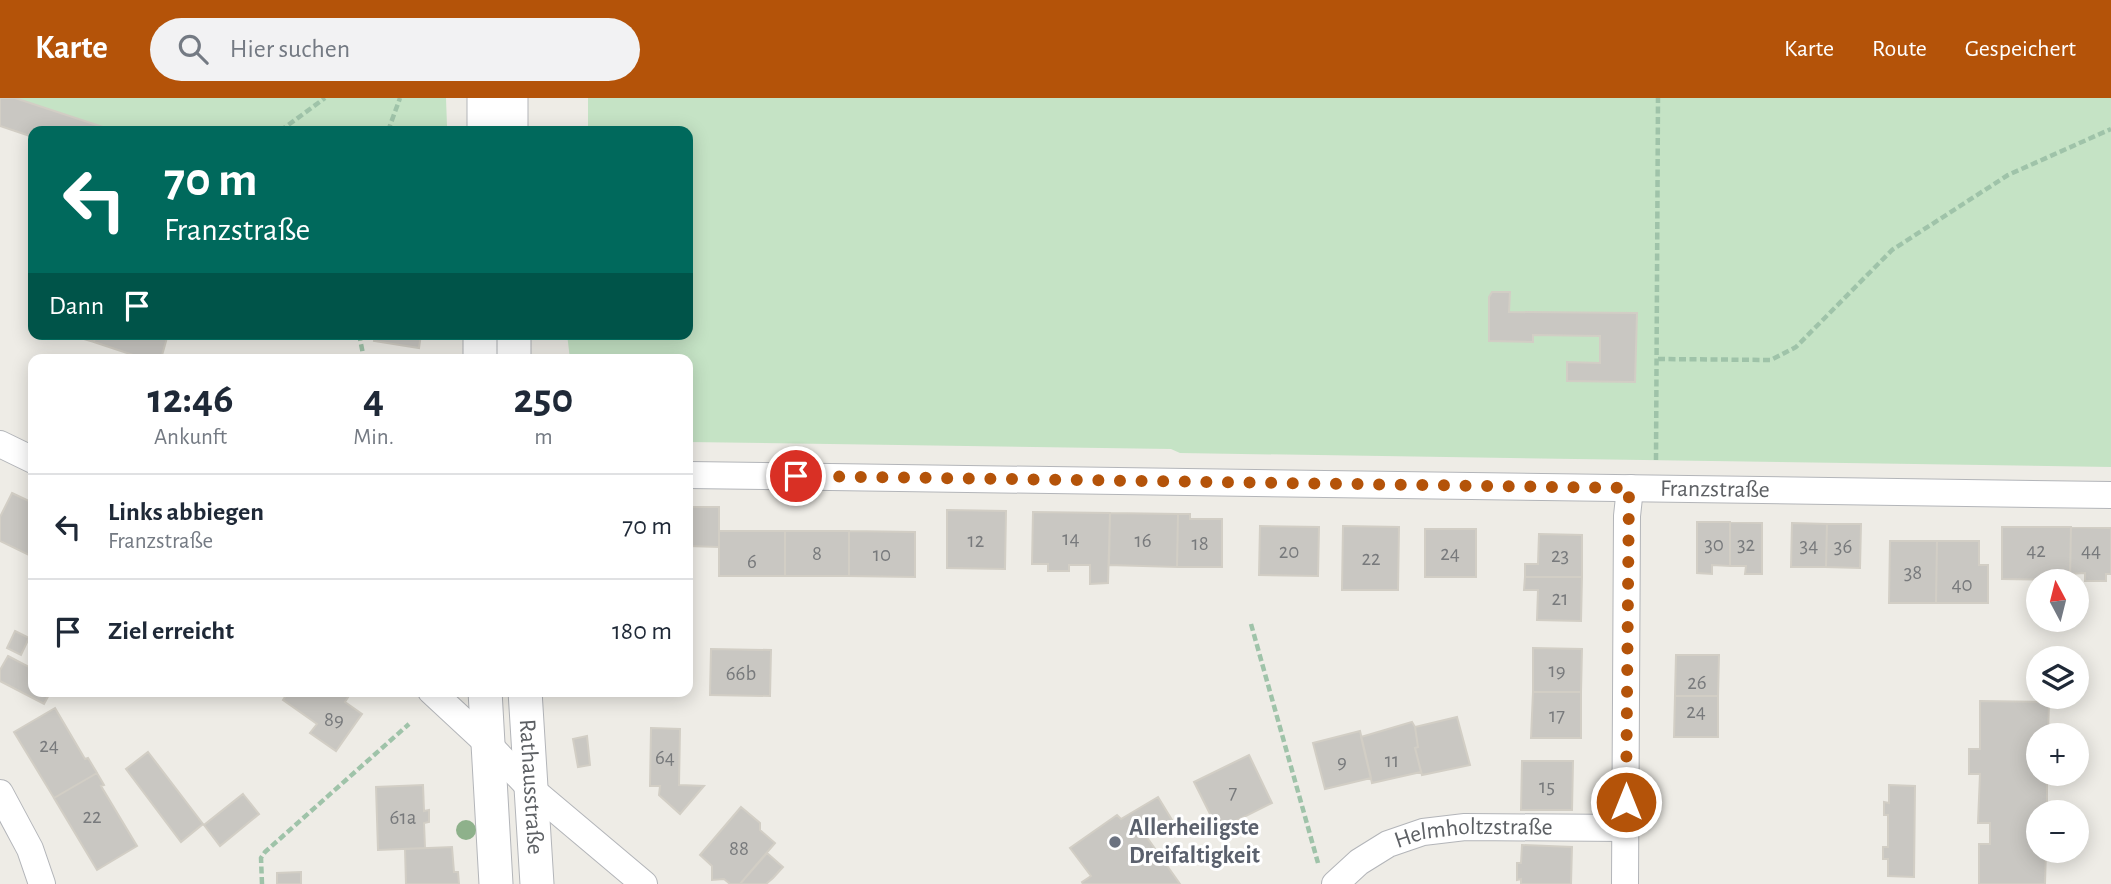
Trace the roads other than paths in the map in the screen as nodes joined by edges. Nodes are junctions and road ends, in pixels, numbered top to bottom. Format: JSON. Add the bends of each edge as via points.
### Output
{"nodes":[{"id":1,"x":484,"y":98,"type":"edge"},
{"id":2,"x":511,"y":98,"type":"edge"},
{"id":3,"x":484,"y":126,"type":"edge"},
{"id":4,"x":511,"y":126,"type":"edge"},
{"id":5,"x":0,"y":444,"type":"edge"},
{"id":6,"x":28,"y":458,"type":"edge"},
{"id":7,"x":693,"y":475,"type":"edge"},
{"id":8,"x":1641,"y":489,"type":"junction"},
{"id":9,"x":2111,"y":495,"type":"edge"},
{"id":10,"x":437,"y":697,"type":"edge"},
{"id":11,"x":485,"y":697,"type":"edge"},
{"id":12,"x":525,"y":697,"type":"edge"},
{"id":13,"x":487,"y":743,"type":"junction"},
{"id":14,"x":530,"y":788,"type":"junction"},
{"id":15,"x":0,"y":793,"type":"edge"},
{"id":16,"x":1626,"y":828,"type":"junction"},
{"id":17,"x":1327,"y":877,"type":"edge"},
{"id":18,"x":42,"y":884,"type":"edge"},
{"id":19,"x":496,"y":884,"type":"edge"},
{"id":20,"x":537,"y":884,"type":"edge"},
{"id":21,"x":645,"y":884,"type":"edge"},
{"id":22,"x":1625,"y":884,"type":"edge"}],
"edges":[{"from":1,"to":3,"type":"street"},
{"from":2,"to":4,"type":"street"},
{"from":5,"to":6,"type":"street"},
{"from":7,"to":8,"type":"street","name":"Franzstraße"},
{"from":8,"to":9,"type":"street","name":"Franzstraße"},
{"from":8,"to":16,"type":"street"},
{"from":10,"to":13,"type":"street"},
{"from":11,"to":13,"type":"street","name":"Rathausstraße"},
{"from":12,"to":14,"type":"street","name":"Rathausstraße"},
{"from":13,"to":14,"type":"street"},
{"from":13,"to":19,"type":"street","name":"Rathausstraße"},
{"from":14,"to":20,"type":"street","name":"Rathausstraße"},
{"from":14,"to":21,"type":"street"},
{"from":15,"to":18,"type":"street","via":[[30,849]]},
{"from":16,"to":17,"type":"street","name":"Helmholtzstraße","via":[[1465,827],[1423,832],[1388,844]]},
{"from":16,"to":22,"type":"street"}]}
